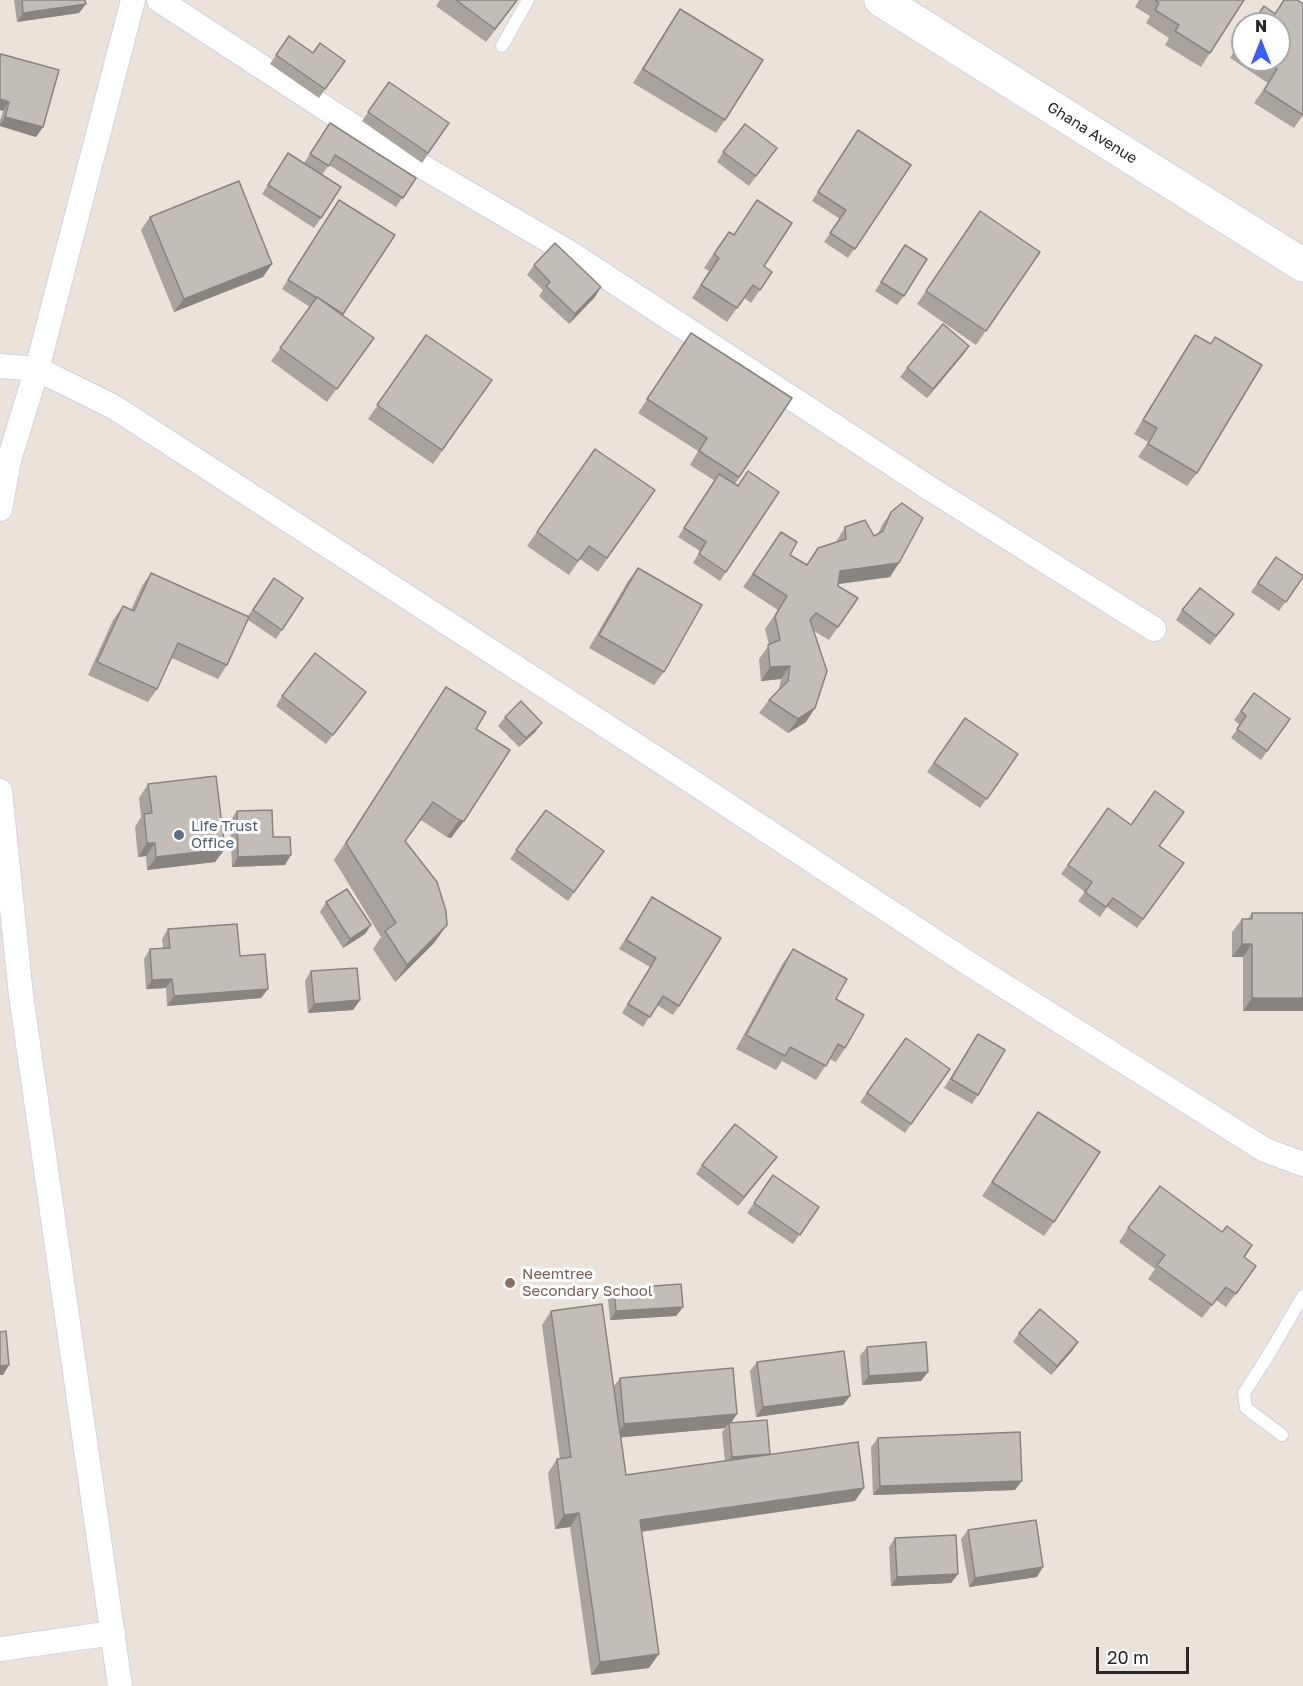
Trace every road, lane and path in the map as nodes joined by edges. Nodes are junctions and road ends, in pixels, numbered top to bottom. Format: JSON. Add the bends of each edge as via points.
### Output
{"nodes":[{"id":1,"x":133,"y":0,"type":"edge"},
{"id":2,"x":159,"y":0,"type":"edge"},
{"id":3,"x":528,"y":0,"type":"edge"},
{"id":4,"x":881,"y":0,"type":"edge"},
{"id":5,"x":502,"y":46,"type":"edge"},
{"id":6,"x":1303,"y":265,"type":"edge"},
{"id":7,"x":0,"y":366,"type":"edge"},
{"id":8,"x":37,"y":369,"type":"junction"},
{"id":9,"x":0,"y":509,"type":"edge"},
{"id":10,"x":1154,"y":629,"type":"dead end"},
{"id":11,"x":0,"y":791,"type":"edge"},
{"id":12,"x":10,"y":997,"type":"edge"},
{"id":13,"x":1303,"y":1164,"type":"edge"},
{"id":14,"x":1303,"y":1296,"type":"edge"},
{"id":15,"x":1282,"y":1434,"type":"dead end"},
{"id":16,"x":113,"y":1633,"type":"junction"},
{"id":17,"x":0,"y":1648,"type":"edge"},
{"id":18,"x":120,"y":1686,"type":"edge"}],
"edges":[{"from":1,"to":8,"type":"street"},
{"from":2,"to":10,"type":"street","via":[[348,123],[570,253],[926,486]]},
{"from":3,"to":5,"type":"lane"},
{"from":4,"to":6,"type":"main road","name":"Ghana Avenue"},
{"from":7,"to":8,"type":"street"},
{"from":8,"to":9,"type":"street","via":[[9,460]]},
{"from":8,"to":13,"type":"street","via":[[114,407],[970,965],[1194,1106],[1265,1150]]},
{"from":11,"to":12,"type":"street"},
{"from":12,"to":16,"type":"street"},
{"from":14,"to":15,"type":"lane","via":[[1244,1393],[1246,1408]]},
{"from":16,"to":17,"type":"street"},
{"from":16,"to":18,"type":"street"}]}
